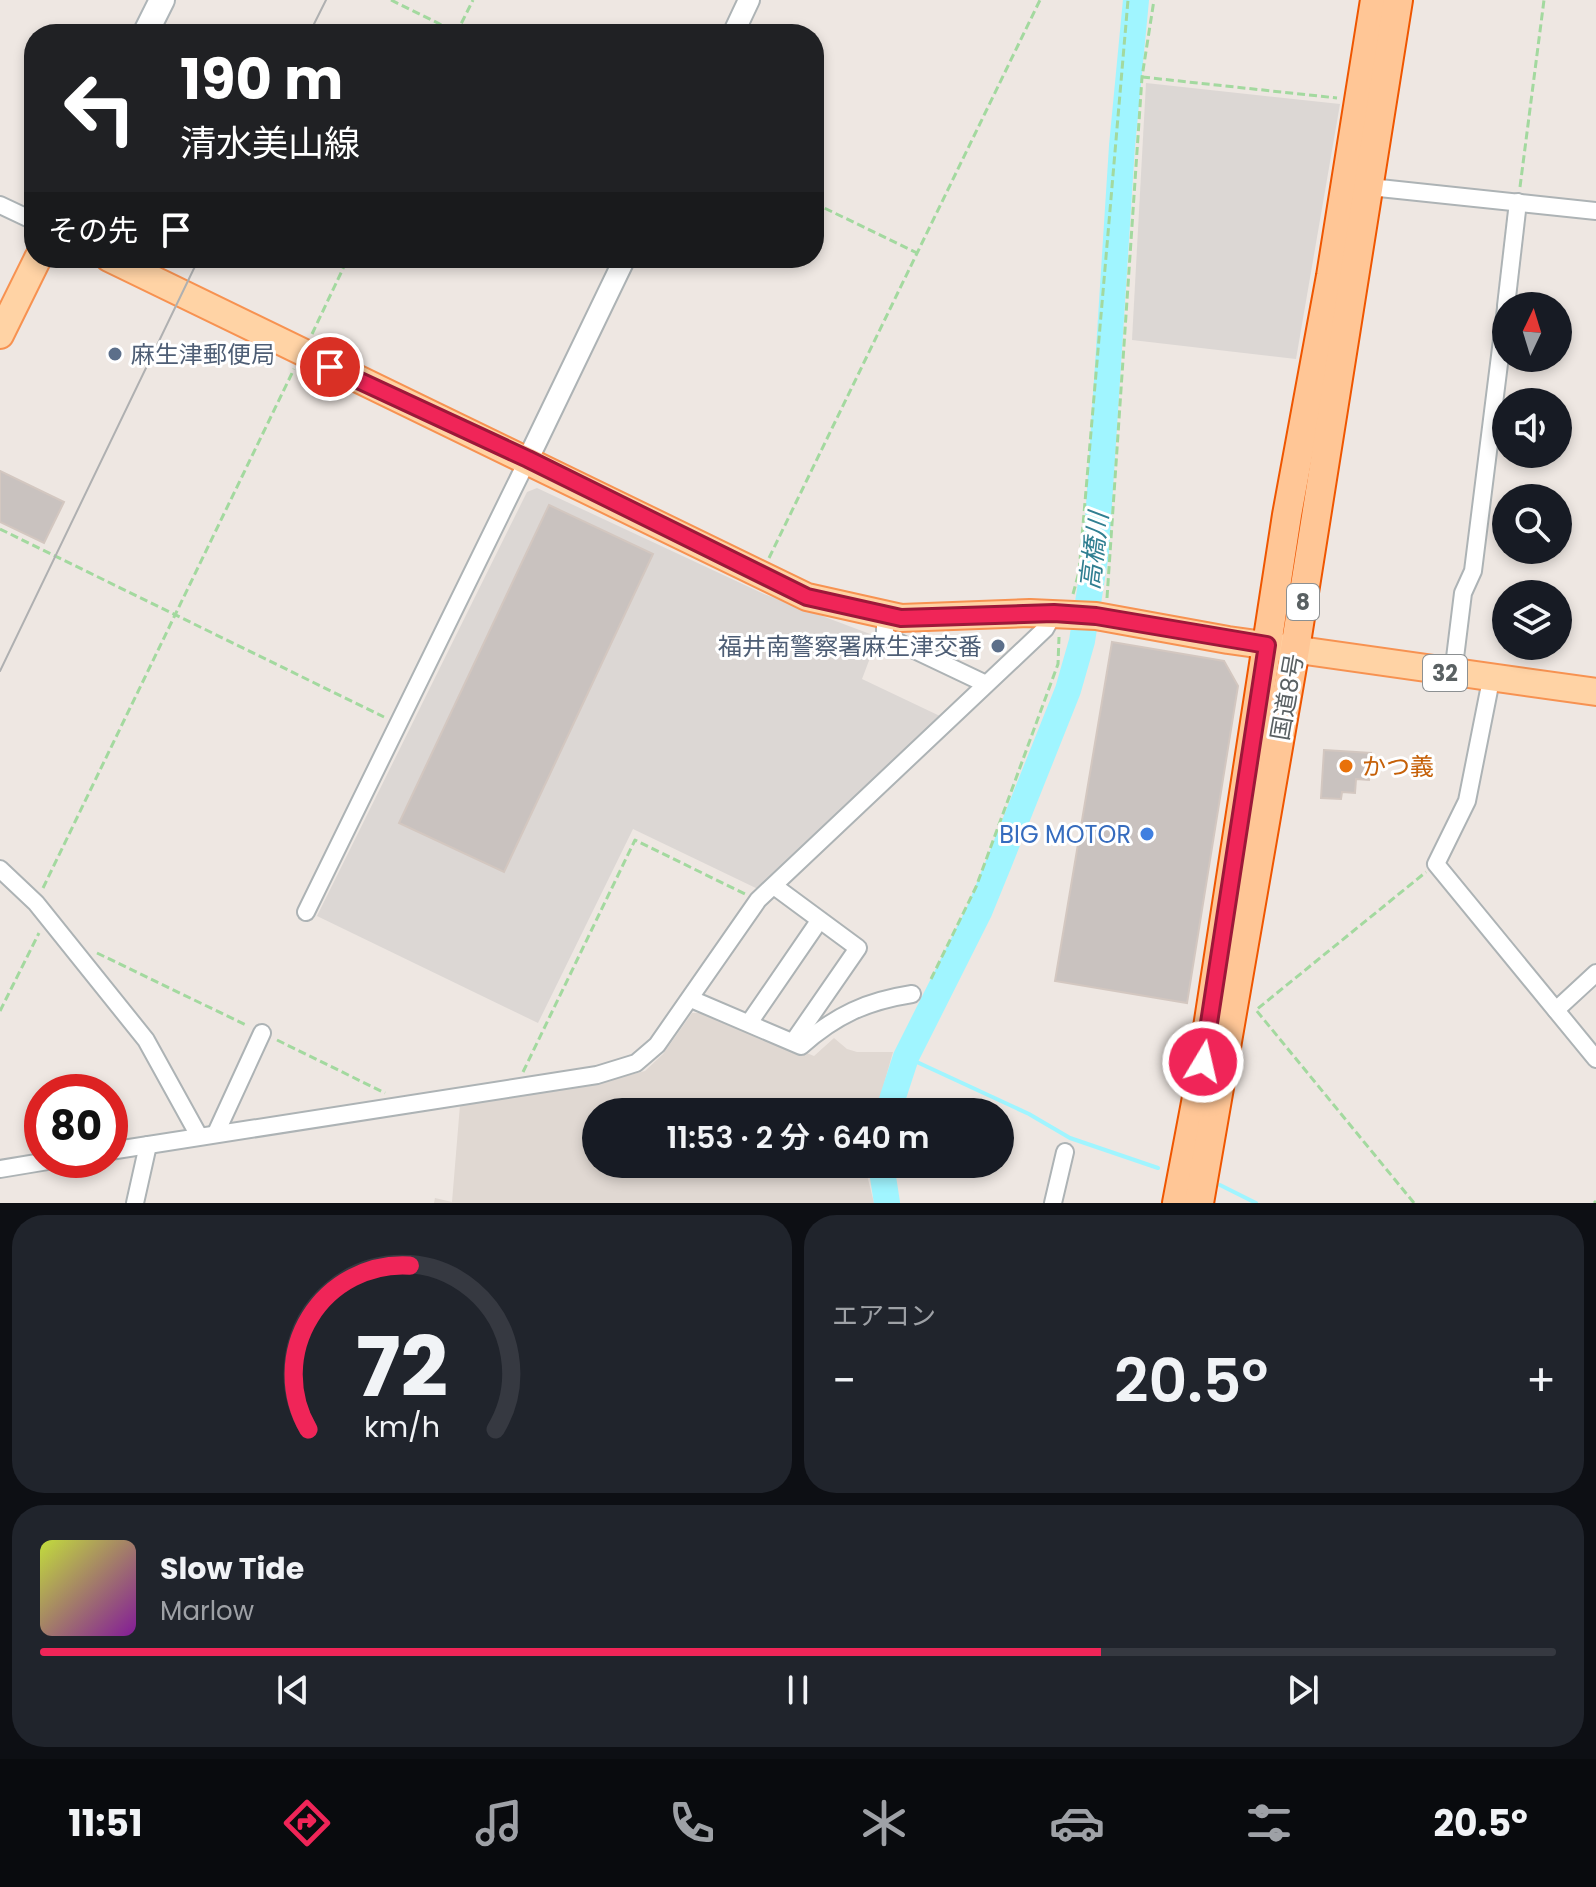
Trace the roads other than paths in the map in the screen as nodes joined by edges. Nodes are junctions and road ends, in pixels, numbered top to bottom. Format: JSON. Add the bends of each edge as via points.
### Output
{"nodes":[{"id":1,"x":162,"y":0,"type":"edge"},
{"id":2,"x":749,"y":0,"type":"edge"},
{"id":3,"x":1375,"y":0,"type":"edge"},
{"id":4,"x":1398,"y":0,"type":"edge"},
{"id":5,"x":150,"y":24,"type":"edge"},
{"id":6,"x":738,"y":24,"type":"edge"},
{"id":7,"x":1370,"y":187,"type":"junction"},
{"id":8,"x":1518,"y":202,"type":"junction"},
{"id":9,"x":0,"y":205,"type":"edge"},
{"id":10,"x":1596,"y":211,"type":"edge"},
{"id":11,"x":24,"y":216,"type":"edge"},
{"id":12,"x":33,"y":268,"type":"edge"},
{"id":13,"x":129,"y":268,"type":"edge"},
{"id":14,"x":620,"y":268,"type":"edge"},
{"id":15,"x":1508,"y":292,"type":"edge"},
{"id":16,"x":0,"y":335,"type":"edge"},
{"id":17,"x":1498,"y":372,"type":"edge"},
{"id":18,"x":528,"y":459,"type":"junction"},
{"id":19,"x":885,"y":615,"type":"junction"},
{"id":20,"x":1056,"y":618,"type":"junction"},
{"id":21,"x":1267,"y":645,"type":"junction"},
{"id":22,"x":1295,"y":649,"type":"junction"},
{"id":23,"x":1453,"y":674,"type":"junction"},
{"id":24,"x":1491,"y":680,"type":"junction"},
{"id":25,"x":986,"y":684,"type":"junction"},
{"id":26,"x":1596,"y":692,"type":"edge"},
{"id":27,"x":0,"y":869,"type":"edge"},
{"id":28,"x":774,"y":886,"type":"junction"},
{"id":29,"x":306,"y":912,"type":"dead end"},
{"id":30,"x":819,"y":921,"type":"junction"},
{"id":31,"x":1596,"y":973,"type":"edge"},
{"id":32,"x":912,"y":994,"type":"dead end"},
{"id":33,"x":691,"y":999,"type":"junction"},
{"id":34,"x":1556,"y":1010,"type":"junction"},
{"id":35,"x":749,"y":1023,"type":"junction"},
{"id":36,"x":262,"y":1033,"type":"road end"},
{"id":37,"x":793,"y":1042,"type":"junction"},
{"id":38,"x":1596,"y":1059,"type":"edge"},
{"id":39,"x":208,"y":1134,"type":"junction"},
{"id":40,"x":148,"y":1145,"type":"junction"},
{"id":41,"x":128,"y":1148,"type":"edge"},
{"id":42,"x":1065,"y":1152,"type":"dead end"},
{"id":43,"x":24,"y":1165,"type":"edge"},
{"id":44,"x":0,"y":1169,"type":"edge"},
{"id":45,"x":135,"y":1203,"type":"edge"},
{"id":46,"x":1053,"y":1203,"type":"edge"},
{"id":47,"x":1177,"y":1203,"type":"edge"},
{"id":48,"x":1199,"y":1203,"type":"edge"}],
"edges":[{"from":1,"to":5,"type":"main road"},
{"from":2,"to":6,"type":"street"},
{"from":3,"to":21,"type":"highway","name":"国道8号","number":"8"},
{"from":4,"to":7,"type":"highway","name":"国道8号","number":"8"},
{"from":7,"to":8,"type":"street"},
{"from":7,"to":22,"type":"highway","name":"国道8号","number":"8"},
{"from":8,"to":10,"type":"street"},
{"from":8,"to":15,"type":"street"},
{"from":9,"to":11,"type":"street"},
{"from":12,"to":16,"type":"main road"},
{"from":13,"to":18,"type":"main road","number":"32"},
{"from":14,"to":18,"type":"street"},
{"from":17,"to":23,"type":"street","via":[[1473,571],[1463,593]]},
{"from":18,"to":19,"type":"main road","number":"32","via":[[807,597]]},
{"from":18,"to":29,"type":"street"},
{"from":19,"to":20,"type":"main road","number":"32"},
{"from":19,"to":25,"type":"street","via":[[885,636]]},
{"from":20,"to":21,"type":"main road","number":"32","via":[[1102,617]]},
{"from":20,"to":25,"type":"street"},
{"from":21,"to":22,"type":"main road","number":"32"},
{"from":21,"to":47,"type":"highway","name":"国道8号","number":"8"},
{"from":22,"to":23,"type":"main road","number":"32"},
{"from":22,"to":48,"type":"highway","name":"国道8号","number":"8"},
{"from":23,"to":24,"type":"main road","number":"32"},
{"from":24,"to":26,"type":"main road","number":"32"},
{"from":24,"to":34,"type":"street","via":[[1467,801],[1436,864]]},
{"from":25,"to":28,"type":"street"},
{"from":27,"to":39,"type":"street","via":[[36,903],[146,1040]]},
{"from":28,"to":30,"type":"street"},
{"from":28,"to":33,"type":"street","via":[[758,900]]},
{"from":30,"to":35,"type":"street"},
{"from":30,"to":37,"type":"street","via":[[858,948]]},
{"from":31,"to":34,"type":"street"},
{"from":32,"to":37,"type":"street","via":[[852,1009],[801,1046]]},
{"from":33,"to":35,"type":"street"},
{"from":33,"to":39,"type":"street","via":[[657,1045],[636,1063],[597,1075]]},
{"from":34,"to":38,"type":"street"},
{"from":35,"to":37,"type":"street"},
{"from":36,"to":39,"type":"street"},
{"from":39,"to":40,"type":"street"},
{"from":40,"to":41,"type":"street"},
{"from":40,"to":45,"type":"street"},
{"from":42,"to":46,"type":"street"},
{"from":43,"to":44,"type":"street"}]}
